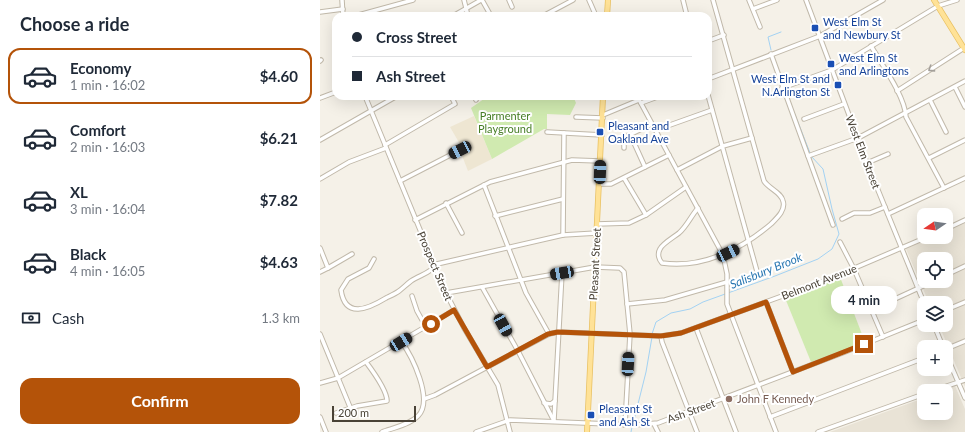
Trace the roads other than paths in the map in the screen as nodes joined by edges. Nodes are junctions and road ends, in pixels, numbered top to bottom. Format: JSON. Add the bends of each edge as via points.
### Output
{"nodes":[{"id":1,"x":342,"y":0,"type":"edge"},
{"id":2,"x":413,"y":0,"type":"edge"},
{"id":3,"x":464,"y":0,"type":"edge"},
{"id":4,"x":482,"y":0,"type":"edge"},
{"id":5,"x":509,"y":0,"type":"edge"},
{"id":6,"x":573,"y":0,"type":"edge"},
{"id":7,"x":589,"y":0,"type":"edge"},
{"id":8,"x":608,"y":0,"type":"edge"},
{"id":9,"x":682,"y":0,"type":"edge"},
{"id":10,"x":713,"y":0,"type":"edge"},
{"id":11,"x":749,"y":0,"type":"edge"},
{"id":12,"x":778,"y":0,"type":"edge"},
{"id":13,"x":806,"y":0,"type":"edge"},
{"id":14,"x":883,"y":0,"type":"edge"},
{"id":15,"x":934,"y":0,"type":"edge"},
{"id":16,"x":957,"y":0,"type":"edge"},
{"id":17,"x":938,"y":6,"type":"junction"},
{"id":18,"x":512,"y":7,"type":"dead end"},
{"id":19,"x":466,"y":8,"type":"junction"},
{"id":20,"x":343,"y":9,"type":"joint"},
{"id":21,"x":753,"y":9,"type":"junction"},
{"id":22,"x":320,"y":12,"type":"edge"},
{"id":23,"x":370,"y":12,"type":"edge"},
{"id":24,"x":459,"y":12,"type":"edge"},
{"id":25,"x":467,"y":12,"type":"edge"},
{"id":26,"x":489,"y":12,"type":"edge"},
{"id":27,"x":550,"y":12,"type":"edge"},
{"id":28,"x":594,"y":12,"type":"edge"},
{"id":29,"x":607,"y":12,"type":"edge"},
{"id":30,"x":685,"y":12,"type":"edge"},
{"id":31,"x":760,"y":27,"type":"dead end"},
{"id":32,"x":724,"y":35,"type":"junction"},
{"id":33,"x":820,"y":36,"type":"junction"},
{"id":34,"x":712,"y":40,"type":"edge"},
{"id":35,"x":871,"y":46,"type":"junction"},
{"id":36,"x":964,"y":49,"type":"edge"},
{"id":37,"x":771,"y":54,"type":"junction"},
{"id":38,"x":733,"y":68,"type":"junction"},
{"id":39,"x":832,"y":70,"type":"junction"},
{"id":40,"x":712,"y":76,"type":"edge"},
{"id":41,"x":965,"y":81,"type":"edge"},
{"id":42,"x":955,"y":87,"type":"junction"},
{"id":43,"x":782,"y":88,"type":"junction"},
{"id":44,"x":897,"y":90,"type":"junction"},
{"id":45,"x":332,"y":94,"type":"edge"},
{"id":46,"x":320,"y":98,"type":"edge"},
{"id":47,"x":367,"y":100,"type":"edge"},
{"id":48,"x":390,"y":100,"type":"edge"},
{"id":49,"x":453,"y":100,"type":"edge"},
{"id":50,"x":603,"y":100,"type":"edge"},
{"id":51,"x":647,"y":100,"type":"edge"},
{"id":52,"x":709,"y":100,"type":"edge"},
{"id":53,"x":930,"y":100,"type":"junction"},
{"id":54,"x":640,"y":102,"type":"junction"},
{"id":55,"x":844,"y":104,"type":"junction"},
{"id":56,"x":965,"y":107,"type":"edge"},
{"id":57,"x":371,"y":110,"type":"junction"},
{"id":58,"x":712,"y":110,"type":"junction"},
{"id":59,"x":906,"y":112,"type":"junction"},
{"id":60,"x":576,"y":117,"type":"dead end"},
{"id":61,"x":603,"y":117,"type":"junction"},
{"id":62,"x":804,"y":119,"type":"dead end"},
{"id":63,"x":652,"y":124,"type":"junction"},
{"id":64,"x":656,"y":130,"type":"junction"},
{"id":65,"x":547,"y":132,"type":"dead end"},
{"id":66,"x":946,"y":132,"type":"dead end"},
{"id":67,"x":564,"y":133,"type":"junction"},
{"id":68,"x":630,"y":134,"type":"junction"},
{"id":69,"x":602,"y":135,"type":"junction"},
{"id":70,"x":752,"y":138,"type":"junction"},
{"id":71,"x":858,"y":138,"type":"junction"},
{"id":72,"x":320,"y":140,"type":"edge"},
{"id":73,"x":965,"y":140,"type":"edge"},
{"id":74,"x":723,"y":146,"type":"junction"},
{"id":75,"x":386,"y":147,"type":"junction"},
{"id":76,"x":624,"y":148,"type":"dead end"},
{"id":77,"x":460,"y":150,"type":"dead end"},
{"id":78,"x":888,"y":154,"type":"dead end"},
{"id":79,"x":669,"y":155,"type":"junction"},
{"id":80,"x":810,"y":155,"type":"junction"},
{"id":81,"x":929,"y":158,"type":"junction"},
{"id":82,"x":600,"y":161,"type":"junction"},
{"id":83,"x":564,"y":163,"type":"junction"},
{"id":84,"x":867,"y":163,"type":"junction"},
{"id":85,"x":645,"y":167,"type":"junction"},
{"id":86,"x":677,"y":170,"type":"junction"},
{"id":87,"x":624,"y":178,"type":"junction"},
{"id":88,"x":965,"y":178,"type":"edge"},
{"id":89,"x":320,"y":179,"type":"edge"},
{"id":90,"x":400,"y":181,"type":"junction"},
{"id":91,"x":599,"y":184,"type":"junction"},
{"id":92,"x":484,"y":185,"type":"junction"},
{"id":93,"x":686,"y":187,"type":"junction"},
{"id":94,"x":944,"y":188,"type":"junction"},
{"id":95,"x":564,"y":199,"type":"junction"},
{"id":96,"x":446,"y":203,"type":"junction"},
{"id":97,"x":884,"y":207,"type":"junction"},
{"id":98,"x":698,"y":208,"type":"junction"},
{"id":99,"x":888,"y":214,"type":"junction"},
{"id":100,"x":646,"y":215,"type":"junction"},
{"id":101,"x":495,"y":216,"type":"junction"},
{"id":102,"x":842,"y":219,"type":"dead end"},
{"id":103,"x":415,"y":220,"type":"junction"},
{"id":104,"x":965,"y":220,"type":"edge"},
{"id":105,"x":597,"y":224,"type":"junction"},
{"id":106,"x":833,"y":225,"type":"dead end"},
{"id":107,"x":953,"y":226,"type":"edge"},
{"id":108,"x":462,"y":233,"type":"dead end"},
{"id":109,"x":597,"y":233,"type":"junction"},
{"id":110,"x":563,"y":235,"type":"junction"},
{"id":111,"x":917,"y":241,"type":"edge"},
{"id":112,"x":749,"y":242,"type":"junction"},
{"id":113,"x":840,"y":242,"type":"dead end"},
{"id":114,"x":507,"y":247,"type":"junction"},
{"id":115,"x":320,"y":248,"type":"edge"},
{"id":116,"x":902,"y":248,"type":"junction"},
{"id":117,"x":352,"y":254,"type":"dead end"},
{"id":118,"x":723,"y":255,"type":"junction"},
{"id":119,"x":374,"y":259,"type":"dead end"},
{"id":120,"x":965,"y":266,"type":"edge"},
{"id":121,"x":435,"y":267,"type":"junction"},
{"id":122,"x":595,"y":267,"type":"junction"},
{"id":123,"x":328,"y":268,"type":"junction"},
{"id":124,"x":854,"y":269,"type":"junction"},
{"id":125,"x":320,"y":272,"type":"edge"},
{"id":126,"x":953,"y":272,"type":"edge"},
{"id":127,"x":562,"y":273,"type":"junction"},
{"id":128,"x":758,"y":275,"type":"dead end"},
{"id":129,"x":521,"y":280,"type":"junction"},
{"id":130,"x":727,"y":282,"type":"junction"},
{"id":131,"x":917,"y":286,"type":"edge"},
{"id":132,"x":482,"y":287,"type":"junction"},
{"id":133,"x":918,"y":288,"type":"joint"},
{"id":134,"x":446,"y":293,"type":"junction"},
{"id":135,"x":412,"y":296,"type":"dead end"},
{"id":136,"x":921,"y":296,"type":"edge"},
{"id":137,"x":766,"y":302,"type":"junction"},
{"id":138,"x":965,"y":302,"type":"edge"},
{"id":139,"x":627,"y":304,"type":"junction"},
{"id":140,"x":953,"y":307,"type":"edge"},
{"id":141,"x":454,"y":310,"type":"junction"},
{"id":142,"x":871,"y":310,"type":"junction"},
{"id":143,"x":731,"y":315,"type":"junction"},
{"id":144,"x":917,"y":323,"type":"edge"},
{"id":145,"x":426,"y":327,"type":"junction"},
{"id":146,"x":696,"y":328,"type":"junction"},
{"id":147,"x":558,"y":332,"type":"junction"},
{"id":148,"x":591,"y":333,"type":"junction"},
{"id":149,"x":320,"y":334,"type":"edge"},
{"id":150,"x":548,"y":334,"type":"junction"},
{"id":151,"x":630,"y":334,"type":"junction"},
{"id":152,"x":661,"y":336,"type":"junction"},
{"id":153,"x":883,"y":337,"type":"junction"},
{"id":154,"x":965,"y":341,"type":"edge"},
{"id":155,"x":401,"y":342,"type":"junction"},
{"id":156,"x":953,"y":346,"type":"edge"},
{"id":157,"x":518,"y":350,"type":"junction"},
{"id":158,"x":917,"y":361,"type":"edge"},
{"id":159,"x":366,"y":362,"type":"junction"},
{"id":160,"x":487,"y":367,"type":"junction"},
{"id":161,"x":953,"y":370,"type":"edge"},
{"id":162,"x":793,"y":372,"type":"junction"},
{"id":163,"x":338,"y":378,"type":"junction"},
{"id":164,"x":965,"y":380,"type":"edge"},
{"id":165,"x":958,"y":382,"type":"junction"},
{"id":166,"x":320,"y":383,"type":"edge"},
{"id":167,"x":952,"y":384,"type":"edge"},
{"id":168,"x":758,"y":385,"type":"junction"},
{"id":169,"x":917,"y":397,"type":"edge"},
{"id":170,"x":424,"y":398,"type":"junction"},
{"id":171,"x":965,"y":398,"type":"edge"},
{"id":172,"x":724,"y":399,"type":"junction"},
{"id":173,"x":555,"y":401,"type":"junction"},
{"id":174,"x":544,"y":403,"type":"junction"},
{"id":175,"x":350,"y":407,"type":"junction"},
{"id":176,"x":689,"y":412,"type":"junction"},
{"id":177,"x":336,"y":413,"type":"dead end"},
{"id":178,"x":770,"y":416,"type":"junction"},
{"id":179,"x":320,"y":418,"type":"edge"},
{"id":180,"x":508,"y":420,"type":"junction"},
{"id":181,"x":554,"y":421,"type":"junction"},
{"id":182,"x":588,"y":423,"type":"junction"},
{"id":183,"x":654,"y":424,"type":"junction"},
{"id":184,"x":625,"y":425,"type":"junction"},
{"id":185,"x":326,"y":432,"type":"edge"},
{"id":186,"x":382,"y":432,"type":"edge"},
{"id":187,"x":476,"y":432,"type":"edge"},
{"id":188,"x":510,"y":432,"type":"edge"},
{"id":189,"x":587,"y":432,"type":"edge"},
{"id":190,"x":658,"y":432,"type":"edge"},
{"id":191,"x":697,"y":432,"type":"edge"},
{"id":192,"x":736,"y":432,"type":"edge"},
{"id":193,"x":776,"y":432,"type":"edge"},
{"id":194,"x":818,"y":432,"type":"edge"}],
"edges":[{"from":1,"to":20,"type":"street"},
{"from":2,"to":23,"type":"street"},
{"from":3,"to":19,"type":"street"},
{"from":4,"to":19,"type":"street"},
{"from":4,"to":26,"type":"street"},
{"from":5,"to":18,"type":"street"},
{"from":6,"to":27,"type":"street"},
{"from":7,"to":28,"type":"street"},
{"from":8,"to":29,"type":"main road"},
{"from":9,"to":30,"type":"street"},
{"from":10,"to":32,"type":"street"},
{"from":11,"to":21,"type":"street"},
{"from":12,"to":21,"type":"street"},
{"from":13,"to":33,"type":"street","name":"West Elm Street"},
{"from":14,"to":33,"type":"street"},
{"from":15,"to":17,"type":"main road"},
{"from":16,"to":17,"type":"street"},
{"from":17,"to":35,"type":"street"},
{"from":17,"to":36,"type":"main road"},
{"from":19,"to":24,"type":"street"},
{"from":19,"to":25,"type":"street"},
{"from":20,"to":22,"type":"street"},
{"from":21,"to":31,"type":"street"},
{"from":32,"to":34,"type":"street"},
{"from":32,"to":38,"type":"street"},
{"from":33,"to":37,"type":"street"},
{"from":33,"to":39,"type":"street","name":"West Elm Street"},
{"from":35,"to":39,"type":"street"},
{"from":35,"to":44,"type":"street"},
{"from":36,"to":44,"type":"street","one_way":true},
{"from":37,"to":38,"type":"street"},
{"from":37,"to":43,"type":"street"},
{"from":38,"to":40,"type":"street"},
{"from":38,"to":70,"type":"street"},
{"from":39,"to":43,"type":"street"},
{"from":39,"to":55,"type":"street","name":"West Elm Street"},
{"from":41,"to":42,"type":"street"},
{"from":42,"to":53,"type":"street"},
{"from":42,"to":56,"type":"street"},
{"from":43,"to":80,"type":"street"},
{"from":44,"to":59,"type":"street"},
{"from":45,"to":46,"type":"street"},
{"from":47,"to":57,"type":"street","name":"Prospect Street"},
{"from":48,"to":57,"type":"street"},
{"from":49,"to":75,"type":"street","via":[[455,104]]},
{"from":50,"to":61,"type":"main road","name":"Pleasant Street"},
{"from":51,"to":54,"type":"street"},
{"from":52,"to":58,"type":"street"},
{"from":53,"to":59,"type":"street"},
{"from":53,"to":66,"type":"street"},
{"from":54,"to":61,"type":"street"},
{"from":54,"to":63,"type":"street"},
{"from":55,"to":62,"type":"street"},
{"from":55,"to":71,"type":"street","name":"West Elm Street"},
{"from":57,"to":72,"type":"street"},
{"from":57,"to":75,"type":"street","name":"Prospect Street"},
{"from":58,"to":64,"type":"street"},
{"from":58,"to":74,"type":"street"},
{"from":59,"to":71,"type":"street"},
{"from":59,"to":81,"type":"street","via":[[906,117]]},
{"from":60,"to":61,"type":"street"},
{"from":61,"to":69,"type":"main road","name":"Pleasant Street"},
{"from":63,"to":64,"type":"street"},
{"from":63,"to":68,"type":"street"},
{"from":64,"to":79,"type":"street"},
{"from":65,"to":67,"type":"street"},
{"from":67,"to":69,"type":"street"},
{"from":67,"to":83,"type":"street"},
{"from":68,"to":76,"type":"street","via":[[624,139]]},
{"from":68,"to":85,"type":"street"},
{"from":69,"to":82,"type":"main road","name":"Pleasant Street"},
{"from":70,"to":74,"type":"street"},
{"from":70,"to":112,"type":"street","via":[[764,181],[780,196],[784,206],[776,219]]},
{"from":71,"to":80,"type":"street"},
{"from":71,"to":84,"type":"street","name":"West Elm Street"},
{"from":73,"to":81,"type":"street"},
{"from":74,"to":86,"type":"street"},
{"from":74,"to":112,"type":"street"},
{"from":75,"to":89,"type":"street","via":[[349,162]]},
{"from":75,"to":90,"type":"street","name":"Prospect Street"},
{"from":77,"to":90,"type":"street"},
{"from":78,"to":84,"type":"street"},
{"from":79,"to":85,"type":"street"},
{"from":79,"to":86,"type":"street"},
{"from":80,"to":106,"type":"street"},
{"from":81,"to":94,"type":"street"},
{"from":82,"to":83,"type":"street","via":[[572,160]]},
{"from":82,"to":91,"type":"main road","name":"Pleasant Street"},
{"from":83,"to":92,"type":"street"},
{"from":83,"to":95,"type":"street"},
{"from":84,"to":97,"type":"street","name":"West Elm Street"},
{"from":85,"to":87,"type":"street"},
{"from":86,"to":93,"type":"street"},
{"from":87,"to":91,"type":"street","via":[[611,184]]},
{"from":87,"to":100,"type":"street"},
{"from":88,"to":94,"type":"street"},
{"from":90,"to":103,"type":"street","name":"Prospect Street"},
{"from":91,"to":105,"type":"main road","name":"Pleasant Street"},
{"from":92,"to":96,"type":"street"},
{"from":92,"to":101,"type":"street"},
{"from":93,"to":98,"type":"street"},
{"from":93,"to":100,"type":"street"},
{"from":94,"to":99,"type":"street"},
{"from":95,"to":101,"type":"street"},
{"from":95,"to":110,"type":"street"},
{"from":96,"to":103,"type":"street"},
{"from":96,"to":108,"type":"street"},
{"from":97,"to":99,"type":"street","name":"West Elm Street"},
{"from":97,"to":102,"type":"street","via":[[870,213],[854,213]]},
{"from":98,"to":118,"type":"street"},
{"from":98,"to":118,"type":"street","via":[[680,232],[661,247],[659,260],[662,263],[678,264]]},
{"from":99,"to":116,"type":"street","name":"West Elm Street"},
{"from":100,"to":105,"type":"street","via":[[629,224]]},
{"from":101,"to":114,"type":"street"},
{"from":103,"to":121,"type":"street","name":"Prospect Street"},
{"from":104,"to":107,"type":"street"},
{"from":105,"to":109,"type":"main road","name":"Pleasant Street"},
{"from":109,"to":110,"type":"street"},
{"from":109,"to":122,"type":"main road","name":"Pleasant Street"},
{"from":110,"to":114,"type":"street"},
{"from":111,"to":116,"type":"street","name":"Belmont Avenue"},
{"from":112,"to":118,"type":"street"},
{"from":112,"to":128,"type":"street"},
{"from":113,"to":124,"type":"street"},
{"from":114,"to":121,"type":"street","via":[[437,264]]},
{"from":114,"to":129,"type":"street"},
{"from":115,"to":123,"type":"street"},
{"from":116,"to":124,"type":"street","name":"Belmont Avenue"},
{"from":116,"to":131,"type":"street","name":"West Elm Street"},
{"from":117,"to":123,"type":"street"},
{"from":118,"to":130,"type":"street","via":[[727,268]]},
{"from":119,"to":121,"type":"street","via":[[369,268],[348,279],[341,290],[346,303],[354,309],[377,304]]},
{"from":120,"to":126,"type":"street"},
{"from":121,"to":134,"type":"street","name":"Prospect Street"},
{"from":122,"to":127,"type":"street"},
{"from":122,"to":139,"type":"street","via":[[623,269]]},
{"from":122,"to":148,"type":"main road","name":"Pleasant Street"},
{"from":123,"to":125,"type":"street"},
{"from":124,"to":137,"type":"street","name":"Belmont Avenue"},
{"from":124,"to":142,"type":"street"},
{"from":127,"to":129,"type":"street"},
{"from":127,"to":147,"type":"street"},
{"from":129,"to":132,"type":"street"},
{"from":129,"to":150,"type":"street"},
{"from":130,"to":139,"type":"street","via":[[665,300]]},
{"from":130,"to":143,"type":"street","via":[[726,296]]},
{"from":132,"to":134,"type":"street"},
{"from":132,"to":157,"type":"street"},
{"from":133,"to":136,"type":"street","name":"West Elm Street"},
{"from":133,"to":142,"type":"street"},
{"from":134,"to":141,"type":"street","name":"Prospect Street"},
{"from":135,"to":145,"type":"street"},
{"from":137,"to":143,"type":"street","name":"Belmont Avenue"},
{"from":137,"to":162,"type":"street"},
{"from":138,"to":140,"type":"street"},
{"from":139,"to":151,"type":"street"},
{"from":141,"to":145,"type":"street"},
{"from":141,"to":160,"type":"street","name":"Prospect Street"},
{"from":142,"to":153,"type":"street"},
{"from":143,"to":146,"type":"street","name":"Belmont Avenue"},
{"from":143,"to":168,"type":"street"},
{"from":144,"to":153,"type":"street","name":"Ash Street"},
{"from":145,"to":155,"type":"street"},
{"from":146,"to":152,"type":"street","name":"Belmont Avenue"},
{"from":146,"to":172,"type":"street"},
{"from":147,"to":148,"type":"street","name":"Belmont Avenue"},
{"from":147,"to":150,"type":"street","name":"Belmont Avenue"},
{"from":147,"to":173,"type":"street"},
{"from":148,"to":151,"type":"street","name":"Belmont Avenue"},
{"from":148,"to":182,"type":"main road","name":"Pleasant Street"},
{"from":149,"to":163,"type":"street"},
{"from":150,"to":157,"type":"street","name":"Belmont Avenue"},
{"from":151,"to":152,"type":"street","name":"Belmont Avenue"},
{"from":151,"to":184,"type":"street"},
{"from":152,"to":176,"type":"street"},
{"from":153,"to":162,"type":"street","name":"Ash Street"},
{"from":154,"to":156,"type":"street"},
{"from":155,"to":159,"type":"street"},
{"from":155,"to":170,"type":"street","via":[[417,369]]},
{"from":157,"to":160,"type":"street","name":"Belmont Avenue"},
{"from":157,"to":174,"type":"street"},
{"from":158,"to":178,"type":"street"},
{"from":159,"to":163,"type":"street"},
{"from":159,"to":175,"type":"street","via":[[383,389],[387,401]]},
{"from":160,"to":170,"type":"street","name":"Belmont Avenue","via":[[435,395]]},
{"from":160,"to":180,"type":"street","name":"Prospect Street","via":[[498,385]]},
{"from":161,"to":165,"type":"street"},
{"from":162,"to":168,"type":"street","name":"Ash Street"},
{"from":163,"to":166,"type":"street"},
{"from":163,"to":175,"type":"street"},
{"from":164,"to":165,"type":"street"},
{"from":165,"to":167,"type":"street"},
{"from":165,"to":171,"type":"street"},
{"from":168,"to":172,"type":"street","name":"Ash Street"},
{"from":168,"to":178,"type":"street"},
{"from":169,"to":194,"type":"street"},
{"from":170,"to":186,"type":"street","via":[[422,412],[417,417]]},
{"from":172,"to":176,"type":"street","name":"Ash Street"},
{"from":172,"to":192,"type":"street"},
{"from":173,"to":174,"type":"street","via":[[551,404]]},
{"from":173,"to":181,"type":"street"},
{"from":174,"to":181,"type":"street"},
{"from":175,"to":177,"type":"street"},
{"from":176,"to":183,"type":"street","name":"Ash Street"},
{"from":176,"to":191,"type":"street"},
{"from":178,"to":193,"type":"street"},
{"from":179,"to":185,"type":"street"},
{"from":180,"to":181,"type":"street","name":"Ash Street"},
{"from":180,"to":187,"type":"street"},
{"from":180,"to":188,"type":"street","name":"Prospect Street"},
{"from":181,"to":182,"type":"street","name":"Ash Street"},
{"from":182,"to":184,"type":"street","name":"Ash Street"},
{"from":182,"to":189,"type":"main road","name":"Pleasant Street"},
{"from":183,"to":184,"type":"street","name":"Ash Street"},
{"from":183,"to":190,"type":"street"}]}
